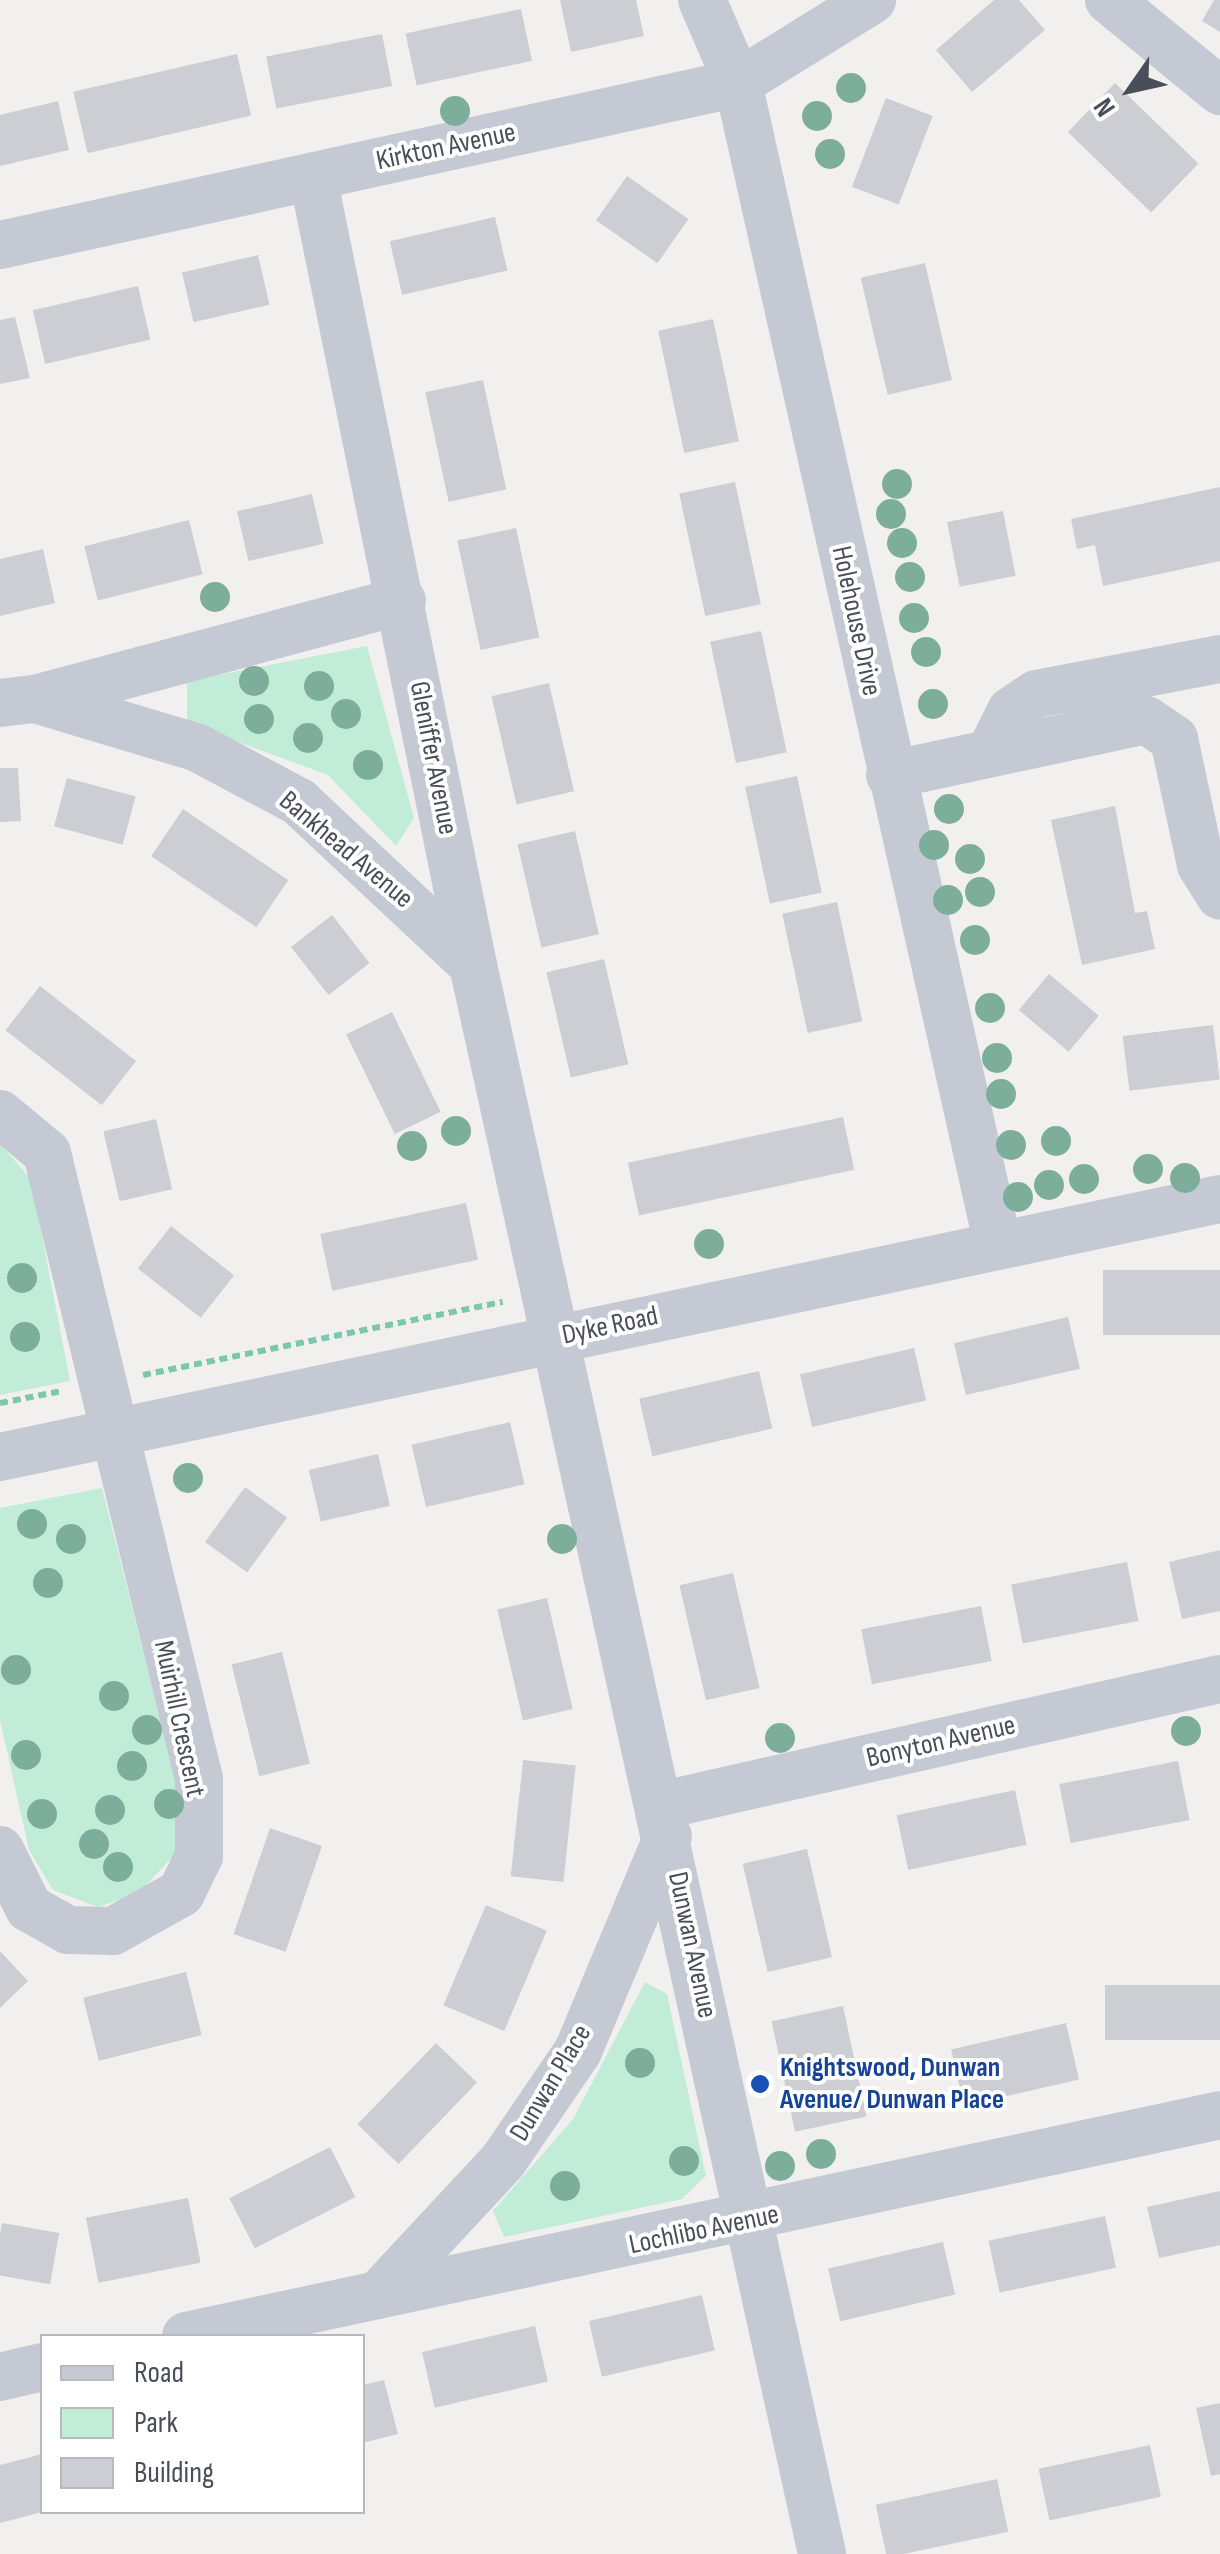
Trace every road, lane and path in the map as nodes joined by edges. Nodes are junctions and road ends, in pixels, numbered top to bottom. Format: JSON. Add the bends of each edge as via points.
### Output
{"nodes":[{"id":1,"x":702,"y":0,"type":"edge"},
{"id":2,"x":872,"y":0,"type":"edge"},
{"id":3,"x":1109,"y":0,"type":"edge"},
{"id":4,"x":738,"y":83,"type":"junction"},
{"id":5,"x":1220,"y":90,"type":"edge"},
{"id":6,"x":312,"y":177,"type":"junction"},
{"id":7,"x":0,"y":246,"type":"edge"},
{"id":8,"x":402,"y":601,"type":"junction"},
{"id":9,"x":1220,"y":658,"type":"edge"},
{"id":10,"x":18,"y":701,"type":"edge"},
{"id":11,"x":990,"y":754,"type":"junction"},
{"id":12,"x":890,"y":775,"type":"junction"},
{"id":13,"x":1220,"y":895,"type":"edge"},
{"id":14,"x":472,"y":965,"type":"junction"},
{"id":15,"x":0,"y":1114,"type":"edge"},
{"id":16,"x":1220,"y":1200,"type":"edge"},
{"id":17,"x":998,"y":1245,"type":"junction"},
{"id":18,"x":561,"y":1336,"type":"junction"},
{"id":19,"x":109,"y":1431,"type":"junction"},
{"id":20,"x":0,"y":1457,"type":"edge"},
{"id":21,"x":1220,"y":1678,"type":"edge"},
{"id":22,"x":665,"y":1821,"type":"junction"},
{"id":23,"x":0,"y":1850,"type":"edge"},
{"id":24,"x":1220,"y":2115,"type":"edge"},
{"id":25,"x":751,"y":2222,"type":"junction"},
{"id":26,"x":378,"y":2295,"type":"junction"},
{"id":27,"x":195,"y":2334,"type":"edge"},
{"id":28,"x":40,"y":2368,"type":"edge"},
{"id":29,"x":0,"y":2377,"type":"edge"},
{"id":30,"x":822,"y":2554,"type":"edge"}],
"edges":[{"from":1,"to":4,"type":"street","name":"Holehouse Drive"},
{"from":2,"to":4,"type":"street","name":"Kirkton Avenue"},
{"from":3,"to":5,"type":"street"},
{"from":4,"to":6,"type":"street","name":"Kirkton Avenue"},
{"from":4,"to":12,"type":"street","name":"Holehouse Drive"},
{"from":6,"to":7,"type":"street","name":"Kirkton Avenue"},
{"from":6,"to":8,"type":"street","name":"Gleniffer Avenue"},
{"from":8,"to":10,"type":"street","name":"Bankhead Avenue"},
{"from":8,"to":14,"type":"street","name":"Gleniffer Avenue"},
{"from":9,"to":11,"type":"street","via":[[1036,694],[1011,710]]},
{"from":10,"to":14,"type":"street","name":"Bankhead Avenue","via":[[198,748],[298,802]]},
{"from":11,"to":12,"type":"street"},
{"from":11,"to":13,"type":"street","via":[[1146,720],[1161,726],[1174,739],[1201,866]]},
{"from":12,"to":17,"type":"street","name":"Holehouse Drive"},
{"from":14,"to":18,"type":"street","name":"Gleniffer Avenue"},
{"from":15,"to":19,"type":"street","name":"Muirhill Crescent","via":[[46,1153]]},
{"from":16,"to":17,"type":"street","name":"Dyke Road"},
{"from":17,"to":18,"type":"street","name":"Dyke Road"},
{"from":18,"to":19,"type":"street","name":"Dyke Road"},
{"from":18,"to":22,"type":"street","name":"Dunwan Avenue"},
{"from":19,"to":20,"type":"street","name":"Dyke Road"},
{"from":19,"to":23,"type":"street","name":"Muirhill Crescent","via":[[199,1780],[199,1856],[182,1893],[114,1931],[68,1930],[28,1908]]},
{"from":21,"to":22,"type":"street","name":"Bonyton Avenue"},
{"from":22,"to":25,"type":"street","name":"Dunwan Avenue"},
{"from":22,"to":26,"type":"street","name":"Dunwan Place","via":[[578,2051],[504,2160]]},
{"from":24,"to":25,"type":"street","name":"Lochlibo Avenue"},
{"from":25,"to":26,"type":"street","name":"Lochlibo Avenue"},
{"from":25,"to":30,"type":"street","name":"Dunwan Avenue"},
{"from":26,"to":27,"type":"street","name":"Lochlibo Avenue"},
{"from":28,"to":29,"type":"street"}]}
